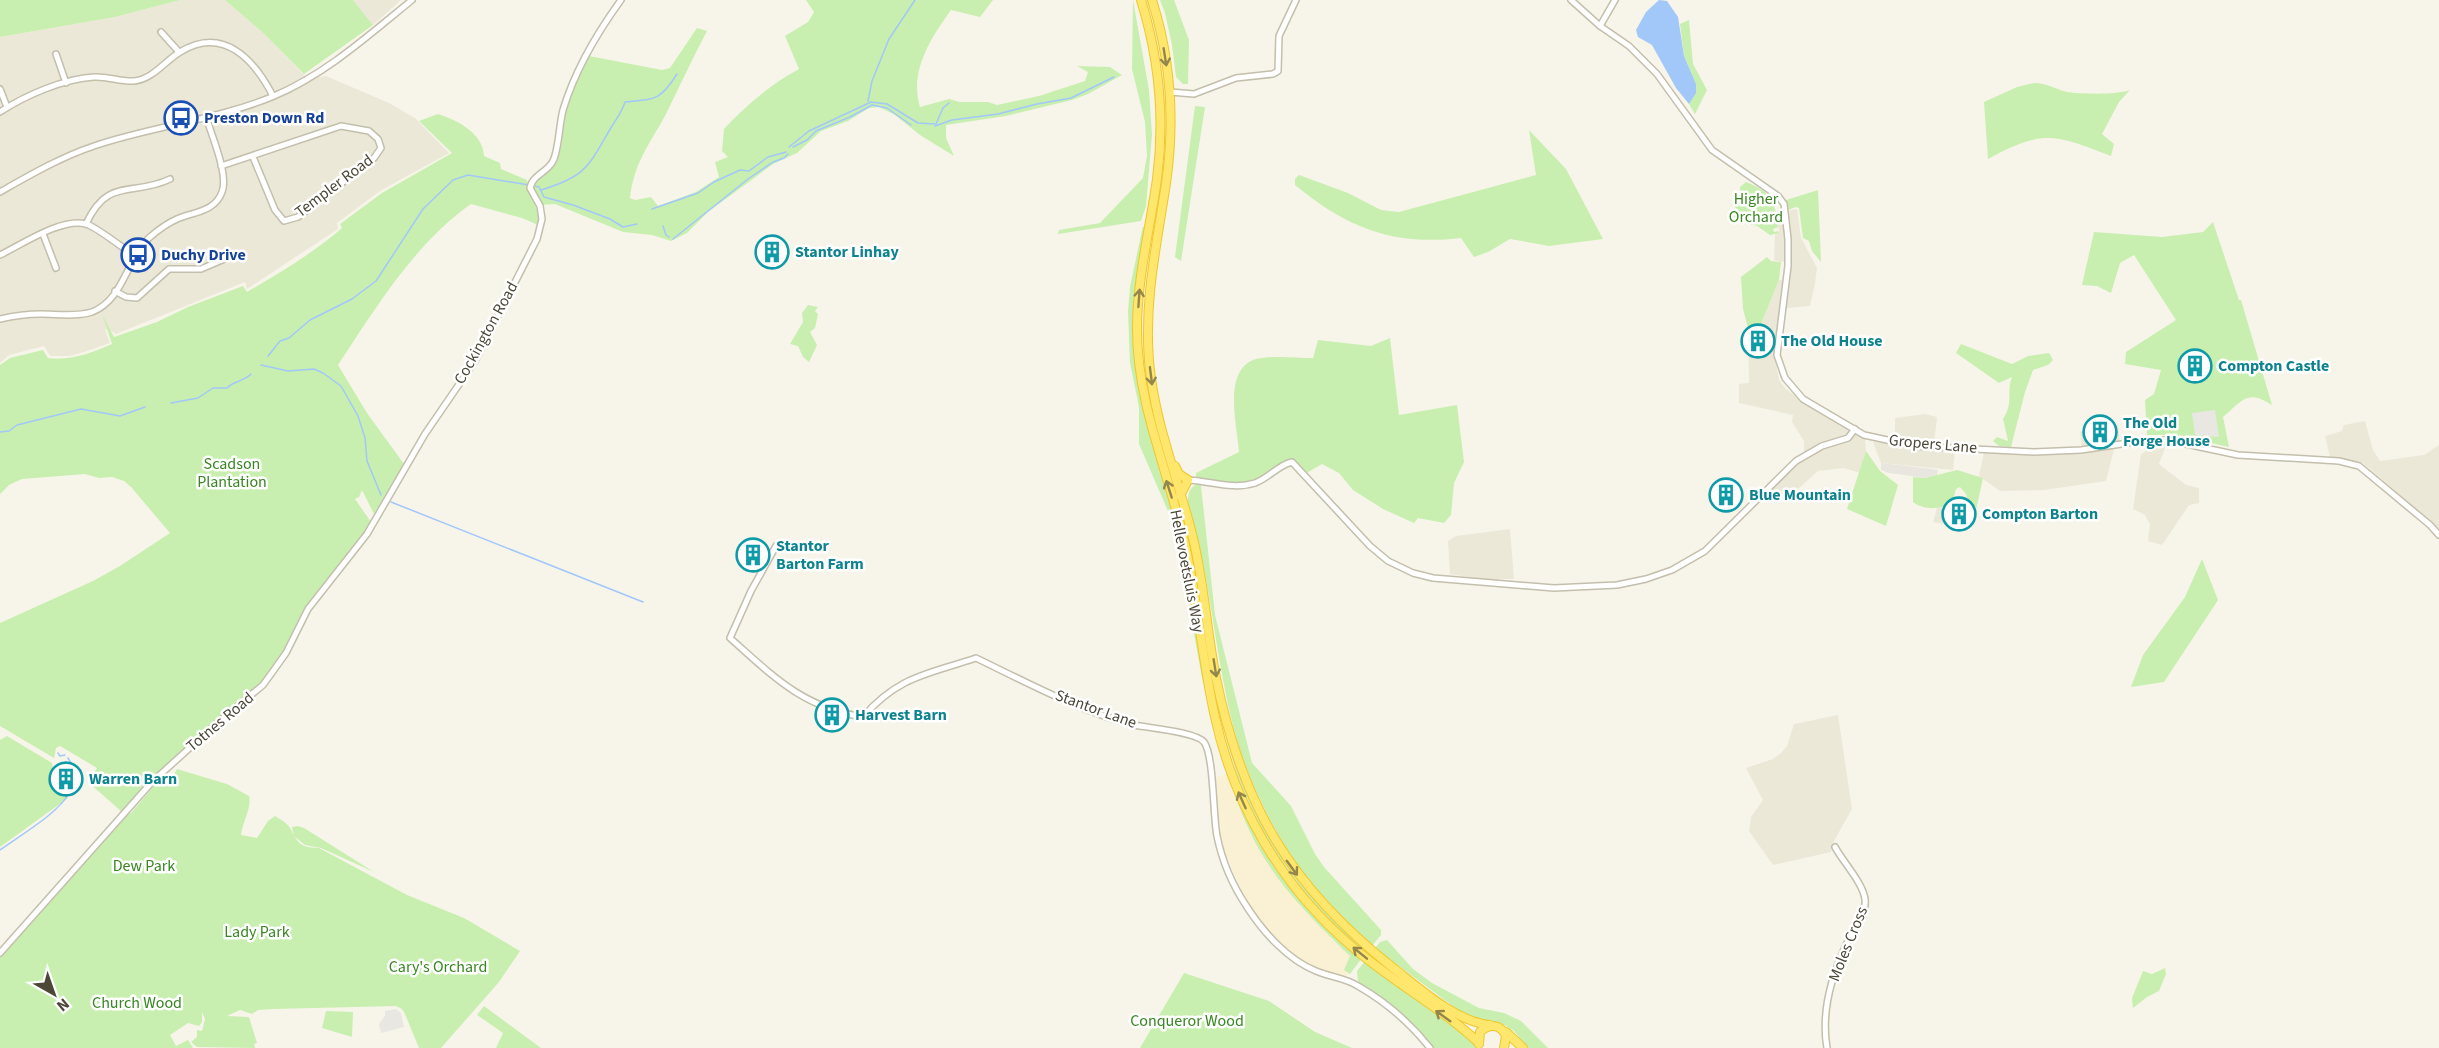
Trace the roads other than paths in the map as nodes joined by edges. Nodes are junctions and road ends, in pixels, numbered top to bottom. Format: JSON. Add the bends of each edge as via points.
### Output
{"nodes":[{"id":1,"x":412,"y":0,"type":"edge"},
{"id":2,"x":621,"y":0,"type":"edge"},
{"id":3,"x":1141,"y":0,"type":"edge"},
{"id":4,"x":1152,"y":0,"type":"edge"},
{"id":5,"x":1296,"y":0,"type":"edge"},
{"id":6,"x":1571,"y":0,"type":"edge"},
{"id":7,"x":1615,"y":0,"type":"edge"},
{"id":8,"x":1600,"y":26,"type":"junction"},
{"id":9,"x":161,"y":32,"type":"dead end"},
{"id":10,"x":178,"y":52,"type":"junction"},
{"id":11,"x":56,"y":54,"type":"dead end"},
{"id":12,"x":66,"y":83,"type":"junction"},
{"id":13,"x":0,"y":89,"type":"edge"},
{"id":14,"x":1170,"y":92,"type":"junction"},
{"id":15,"x":273,"y":96,"type":"junction"},
{"id":16,"x":8,"y":107,"type":"junction"},
{"id":17,"x":0,"y":112,"type":"edge"},
{"id":18,"x":206,"y":116,"type":"junction"},
{"id":19,"x":253,"y":157,"type":"junction"},
{"id":20,"x":221,"y":166,"type":"junction"},
{"id":21,"x":170,"y":179,"type":"dead end"},
{"id":22,"x":0,"y":192,"type":"edge"},
{"id":23,"x":86,"y":224,"type":"junction"},
{"id":24,"x":43,"y":234,"type":"junction"},
{"id":25,"x":0,"y":255,"type":"edge"},
{"id":26,"x":136,"y":257,"type":"junction"},
{"id":27,"x":229,"y":257,"type":"dead end"},
{"id":28,"x":56,"y":268,"type":"dead end"},
{"id":29,"x":115,"y":291,"type":"junction"},
{"id":30,"x":0,"y":319,"type":"edge"},
{"id":31,"x":1855,"y":429,"type":"junction"},
{"id":32,"x":1168,"y":454,"type":"junction"},
{"id":33,"x":1188,"y":480,"type":"junction"},
{"id":34,"x":1180,"y":495,"type":"junction"},
{"id":35,"x":389,"y":497,"type":"joint"},
{"id":36,"x":2439,"y":535,"type":"edge"},
{"id":37,"x":776,"y":546,"type":"dead end"},
{"id":38,"x":1835,"y":847,"type":"dead end"},
{"id":39,"x":0,"y":953,"type":"edge"},
{"id":40,"x":1490,"y":1025,"type":"junction"},
{"id":41,"x":1504,"y":1031,"type":"junction"},
{"id":42,"x":1480,"y":1046,"type":"edge"},
{"id":43,"x":1430,"y":1048,"type":"edge"},
{"id":44,"x":1504,"y":1048,"type":"edge"},
{"id":45,"x":1523,"y":1048,"type":"edge"},
{"id":46,"x":1827,"y":1048,"type":"edge"}],
"edges":[{"from":1,"to":15,"type":"street","via":[[327,67]]},
{"from":2,"to":35,"type":"street","name":"Cockington Road","via":[[573,81],[562,112],[553,161],[531,183],[542,219],[537,239],[475,361],[425,434]]},
{"from":42,"to":3,"type":"highway","name":"Hellevoetsluis Way","one_way":true,"via":[[1348,944],[1303,897],[1260,836],[1228,763],[1215,719],[1184,538],[1149,424],[1139,372],[1139,292],[1157,177],[1161,123],[1155,58]]},
{"from":4,"to":14,"type":"highway","name":"Hellevoetsluis Way","one_way":true},
{"from":5,"to":14,"type":"street","via":[[1279,36],[1278,70],[1273,74],[1236,78],[1194,94]]},
{"from":6,"to":8,"type":"street","name":"Gropers Lane"},
{"from":7,"to":8,"type":"street"},
{"from":8,"to":31,"type":"street","name":"Gropers Lane","via":[[1629,46],[1657,74],[1712,150],[1784,204],[1788,266],[1777,354],[1785,378],[1797,394]]},
{"from":9,"to":10,"type":"street"},
{"from":10,"to":12,"type":"street","via":[[144,79],[95,77]]},
{"from":10,"to":15,"type":"street","via":[[210,43],[238,50],[262,76]]},
{"from":11,"to":12,"type":"street"},
{"from":12,"to":16,"type":"street"},
{"from":13,"to":16,"type":"street"},
{"from":14,"to":32,"type":"highway","name":"Hellevoetsluis Way","one_way":true,"via":[[1170,148],[1152,269],[1148,332],[1152,382]]},
{"from":15,"to":18,"type":"street"},
{"from":16,"to":17,"type":"street"},
{"from":18,"to":20,"type":"street"},
{"from":18,"to":22,"type":"street","via":[[66,156]]},
{"from":19,"to":19,"type":"street","name":"Templer Road","via":[[340,126],[369,132],[381,148],[374,158],[298,217],[284,221],[275,210]]},
{"from":19,"to":20,"type":"street","name":"Templer Road"},
{"from":20,"to":26,"type":"street","via":[[223,189],[219,200],[202,212],[176,219],[162,228],[145,242]]},
{"from":21,"to":23,"type":"street","via":[[153,187],[130,187],[103,197]]},
{"from":23,"to":24,"type":"street","via":[[69,223]]},
{"from":23,"to":26,"type":"street"},
{"from":24,"to":25,"type":"street"},
{"from":24,"to":28,"type":"street"},
{"from":26,"to":29,"type":"street"},
{"from":27,"to":29,"type":"street","via":[[201,269],[169,269],[137,298]]},
{"from":29,"to":30,"type":"street","via":[[106,303],[91,312]]},
{"from":31,"to":33,"type":"street","via":[[1848,438],[1822,446],[1796,461],[1688,563],[1617,585],[1554,588],[1413,573],[1388,561],[1370,546],[1292,462],[1245,485]]},
{"from":31,"to":36,"type":"street","name":"Gropers Lane","via":[[1871,437],[1915,446],[2055,452],[2167,440],[2238,455],[2339,461],[2359,466]]},
{"from":32,"to":33,"type":"highway","via":[[1179,474]]},
{"from":32,"to":34,"type":"highway","name":"Hellevoetsluis Way"},
{"from":33,"to":34,"type":"highway"},
{"from":34,"to":40,"type":"highway","name":"Hellevoetsluis Way","one_way":true,"via":[[1197,558],[1228,731],[1248,788],[1273,838],[1312,893],[1357,938],[1462,1018]]},
{"from":35,"to":39,"type":"street","name":"Totnes Road","via":[[367,534],[308,609],[286,653],[262,686],[152,782]]},
{"from":37,"to":43,"type":"street","name":"Stantor Lane","via":[[730,638],[769,674],[809,701],[863,717],[880,699],[914,677],[976,658],[1096,713],[1198,738],[1205,743],[1209,757],[1217,836],[1224,859],[1236,889],[1258,923],[1305,966],[1351,982],[1381,1001]]},
{"from":38,"to":46,"type":"street","name":"Moles Cross","via":[[1865,898],[1864,911],[1833,976],[1825,1014]]},
{"from":40,"to":41,"type":"highway","name":"Hellevoetsluis Way"},
{"from":40,"to":42,"type":"highway","via":[[1480,1032]]},
{"from":41,"to":44,"type":"highway"},
{"from":41,"to":45,"type":"highway","name":"Hellevoetsluis Way"}]}
